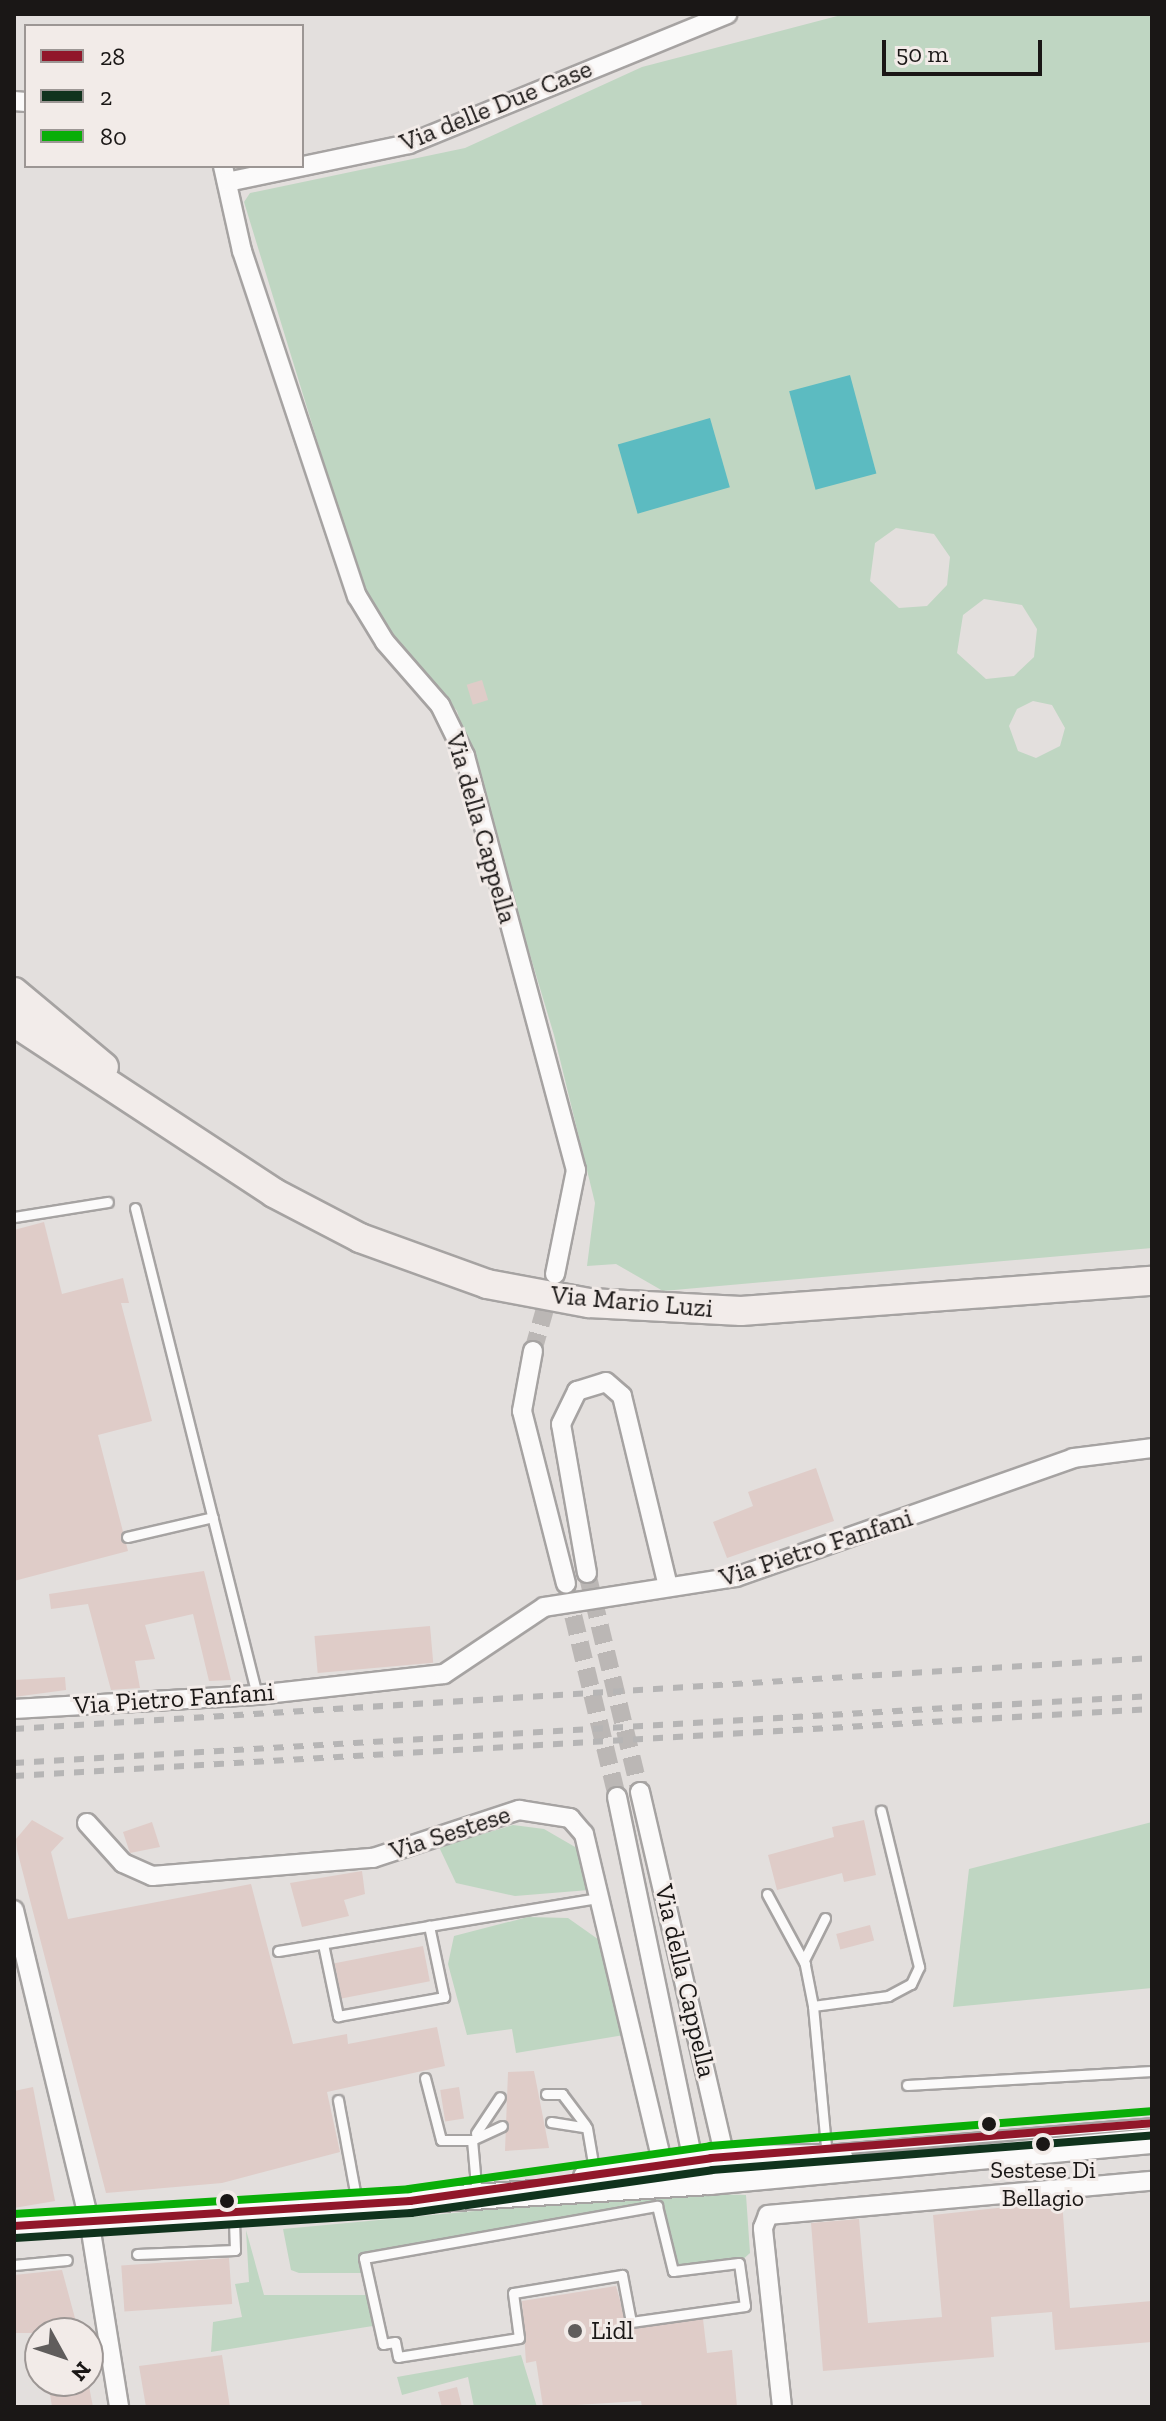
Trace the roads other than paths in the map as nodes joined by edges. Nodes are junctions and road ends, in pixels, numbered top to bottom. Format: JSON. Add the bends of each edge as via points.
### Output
{"nodes":[{"id":1,"x":728,"y":14,"type":"edge"},
{"id":2,"x":304,"y":161,"type":"edge"},
{"id":3,"x":262,"y":168,"type":"edge"},
{"id":4,"x":225,"y":174,"type":"edge"},
{"id":5,"x":14,"y":992,"type":"edge"},
{"id":6,"x":14,"y":1022,"type":"edge"},
{"id":7,"x":154,"y":1114,"type":"junction"},
{"id":8,"x":108,"y":1202,"type":"dead end"},
{"id":9,"x":135,"y":1208,"type":"dead end"},
{"id":10,"x":14,"y":1217,"type":"edge"},
{"id":11,"x":555,"y":1274,"type":"tunnel mouth"},
{"id":12,"x":1152,"y":1281,"type":"edge"},
{"id":13,"x":533,"y":1351,"type":"tunnel mouth"},
{"id":14,"x":1152,"y":1448,"type":"edge"},
{"id":15,"x":213,"y":1517,"type":"junction"},
{"id":16,"x":127,"y":1537,"type":"dead end"},
{"id":17,"x":587,"y":1573,"type":"tunnel mouth"},
{"id":18,"x":566,"y":1583,"type":"tunnel mouth"},
{"id":19,"x":668,"y":1586,"type":"junction"},
{"id":20,"x":257,"y":1695,"type":"junction"},
{"id":21,"x":14,"y":1709,"type":"edge"},
{"id":22,"x":640,"y":1792,"type":"tunnel mouth"},
{"id":23,"x":617,"y":1797,"type":"tunnel mouth"},
{"id":24,"x":881,"y":1811,"type":"dead end"},
{"id":25,"x":87,"y":1823,"type":"dead end"},
{"id":26,"x":767,"y":1894,"type":"dead end"},
{"id":27,"x":599,"y":1898,"type":"junction"},
{"id":28,"x":14,"y":1910,"type":"edge"},
{"id":29,"x":825,"y":1918,"type":"dead end"},
{"id":30,"x":429,"y":1926,"type":"junction"},
{"id":31,"x":323,"y":1944,"type":"junction"},
{"id":32,"x":278,"y":1951,"type":"dead end"},
{"id":33,"x":20,"y":1963,"type":"edge"},
{"id":34,"x":807,"y":1967,"type":"junction"},
{"id":35,"x":813,"y":2006,"type":"junction"},
{"id":36,"x":1152,"y":2071,"type":"edge"},
{"id":37,"x":425,"y":2078,"type":"dead end"},
{"id":38,"x":907,"y":2085,"type":"dead end"},
{"id":39,"x":546,"y":2094,"type":"dead end"},
{"id":40,"x":500,"y":2097,"type":"dead end"},
{"id":41,"x":338,"y":2100,"type":"dead end"},
{"id":42,"x":551,"y":2122,"type":"dead end"},
{"id":43,"x":1152,"y":2123,"type":"edge"},
{"id":44,"x":502,"y":2126,"type":"dead end"},
{"id":45,"x":587,"y":2128,"type":"junction"},
{"id":46,"x":473,"y":2138,"type":"junction"},
{"id":47,"x":1152,"y":2141,"type":"edge"},
{"id":48,"x":709,"y":2159,"type":"junction"},
{"id":49,"x":823,"y":2163,"type":"junction"},
{"id":50,"x":663,"y":2165,"type":"junction"},
{"id":51,"x":1152,"y":2181,"type":"edge"},
{"id":52,"x":601,"y":2185,"type":"junction"},
{"id":53,"x":476,"y":2195,"type":"junction"},
{"id":54,"x":357,"y":2204,"type":"junction"},
{"id":55,"x":233,"y":2211,"type":"junction"},
{"id":56,"x":89,"y":2219,"type":"junction"},
{"id":57,"x":14,"y":2226,"type":"edge"},
{"id":58,"x":137,"y":2254,"type":"dead end"},
{"id":59,"x":67,"y":2260,"type":"dead end"},
{"id":60,"x":739,"y":2263,"type":"joint"},
{"id":61,"x":14,"y":2265,"type":"edge"},
{"id":62,"x":119,"y":2407,"type":"edge"},
{"id":63,"x":782,"y":2407,"type":"edge"}],
"edges":[{"from":1,"to":2,"type":"street","name":"Via delle Due Case","via":[[409,144]]},
{"from":3,"to":4,"type":"street","name":"Via delle Due Case"},
{"from":4,"to":11,"type":"street","name":"Via della Cappella","via":[[242,251],[357,596],[440,705],[465,756],[576,1170]]},
{"from":5,"to":7,"type":"main road","name":"Via Mario Luzi"},
{"from":6,"to":7,"type":"main road","name":"Via Mario Luzi"},
{"from":7,"to":12,"type":"main road","name":"Via Mario Luzi","via":[[274,1193],[360,1238],[487,1284],[589,1303],[741,1311]]},
{"from":8,"to":10,"type":"lane"},
{"from":9,"to":15,"type":"lane"},
{"from":13,"to":18,"type":"street","via":[[522,1411]]},
{"from":14,"to":19,"type":"street","name":"Via Pietro Fanfani","via":[[1073,1458],[736,1577]]},
{"from":15,"to":16,"type":"lane"},
{"from":15,"to":20,"type":"lane"},
{"from":17,"to":19,"type":"street","via":[[561,1424],[577,1391],[606,1382],[622,1396]]},
{"from":19,"to":20,"type":"street","name":"Via Pietro Fanfani","via":[[527,1613],[444,1674]]},
{"from":20,"to":21,"type":"street","name":"Via Pietro Fanfani"},
{"from":22,"to":48,"type":"street","name":"Via della Cappella"},
{"from":23,"to":48,"type":"street","name":"Via della Cappella"},
{"from":24,"to":35,"type":"lane","via":[[919,1967],[911,1984],[888,1996]]},
{"from":25,"to":27,"type":"street","name":"Via Sestese","via":[[136,1873],[168,1876],[373,1858],[497,1814],[543,1811],[578,1825]]},
{"from":26,"to":34,"type":"lane"},
{"from":27,"to":30,"type":"lane"},
{"from":27,"to":50,"type":"street","name":"Via Sestese"},
{"from":28,"to":33,"type":"street"},
{"from":29,"to":34,"type":"lane","via":[[806,1952]]},
{"from":30,"to":31,"type":"lane"},
{"from":30,"to":31,"type":"lane","via":[[444,1997],[338,2016]]},
{"from":31,"to":32,"type":"lane"},
{"from":33,"to":56,"type":"street"},
{"from":34,"to":35,"type":"lane"},
{"from":35,"to":49,"type":"lane"},
{"from":36,"to":38,"type":"lane"},
{"from":37,"to":46,"type":"lane","via":[[441,2140]]},
{"from":39,"to":45,"type":"lane","via":[[562,2094]]},
{"from":40,"to":46,"type":"lane"},
{"from":41,"to":54,"type":"lane"},
{"from":42,"to":45,"type":"lane"},
{"from":43,"to":49,"type":"lane"},
{"from":44,"to":46,"type":"lane"},
{"from":45,"to":52,"type":"lane"},
{"from":46,"to":53,"type":"lane"},
{"from":47,"to":49,"type":"main road","via":[[937,2160]]},
{"from":48,"to":49,"type":"street"},
{"from":48,"to":49,"type":"main road","via":[[755,2155]]},
{"from":48,"to":50,"type":"main road"},
{"from":48,"to":52,"type":"street"},
{"from":49,"to":52,"type":"main road"},
{"from":50,"to":52,"type":"main road"},
{"from":51,"to":63,"type":"street","via":[[766,2217]]},
{"from":52,"to":53,"type":"main road"},
{"from":53,"to":54,"type":"main road"},
{"from":54,"to":55,"type":"main road"},
{"from":55,"to":56,"type":"main road"},
{"from":55,"to":58,"type":"lane","via":[[235,2250]]},
{"from":56,"to":57,"type":"main road"},
{"from":56,"to":62,"type":"street"},
{"from":59,"to":61,"type":"lane"},
{"from":60,"to":60,"type":"lane","via":[[673,2271],[657,2206],[364,2258],[383,2344],[395,2342],[398,2357],[519,2338],[513,2293],[622,2275],[631,2322],[745,2306]]}]}
